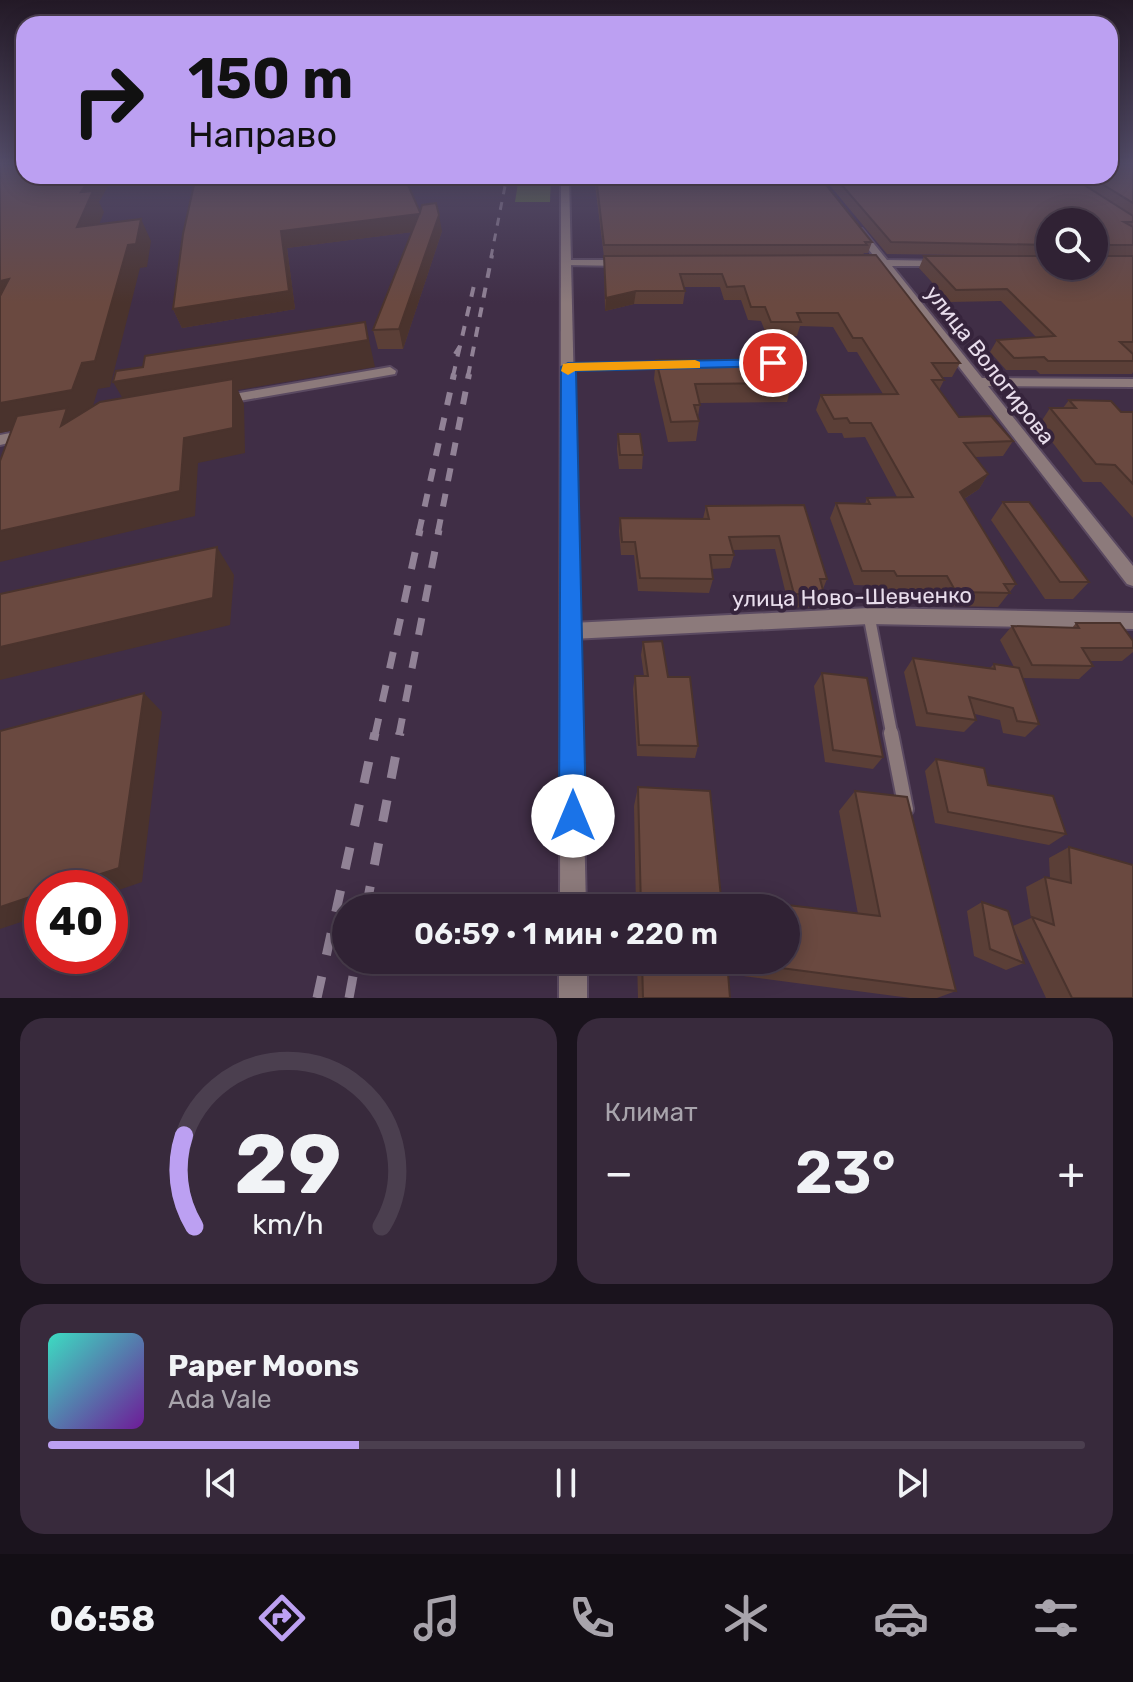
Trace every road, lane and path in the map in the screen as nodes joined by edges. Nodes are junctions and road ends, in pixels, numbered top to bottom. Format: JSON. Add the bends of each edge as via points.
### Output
{"nodes":[{"id":1,"x":566,"y":211,"type":"edge"},
{"id":2,"x":855,"y":226,"type":"edge"},
{"id":3,"x":567,"y":263,"type":"junction"},
{"id":4,"x":630,"y":263,"type":"edge"},
{"id":5,"x":868,"y":263,"type":"edge"},
{"id":6,"x":884,"y":263,"type":"junction"},
{"id":7,"x":959,"y":263,"type":"edge"},
{"id":8,"x":678,"y":365,"type":"edge"},
{"id":9,"x":568,"y":367,"type":"junction"},
{"id":10,"x":390,"y":371,"type":"dead end"},
{"id":11,"x":978,"y":382,"type":"junction"},
{"id":12,"x":1133,"y":383,"type":"edge"},
{"id":13,"x":207,"y":403,"type":"edge"},
{"id":14,"x":43,"y":432,"type":"edge"},
{"id":15,"x":0,"y":440,"type":"edge"},
{"id":16,"x":1133,"y":579,"type":"edge"},
{"id":17,"x":869,"y":616,"type":"junction"},
{"id":18,"x":1133,"y":621,"type":"edge"},
{"id":19,"x":572,"y":631,"type":"junction"},
{"id":20,"x":910,"y":830,"type":"edge"},
{"id":21,"x":573,"y":894,"type":"edge"},
{"id":22,"x":573,"y":974,"type":"edge"},
{"id":23,"x":573,"y":998,"type":"edge"}],
"edges":[{"from":1,"to":3,"type":"street"},
{"from":2,"to":6,"type":"street","name":"улица Вологирова"},
{"from":3,"to":4,"type":"street"},
{"from":3,"to":9,"type":"street"},
{"from":5,"to":6,"type":"street"},
{"from":6,"to":7,"type":"street"},
{"from":6,"to":11,"type":"street","name":"улица Вологирова"},
{"from":8,"to":9,"type":"lane"},
{"from":9,"to":19,"type":"street"},
{"from":10,"to":13,"type":"street"},
{"from":11,"to":12,"type":"street"},
{"from":11,"to":16,"type":"street","name":"улица Вологирова"},
{"from":14,"to":15,"type":"street"},
{"from":17,"to":18,"type":"street","name":"улица Ново-Шевченко"},
{"from":17,"to":19,"type":"street","name":"улица Ново-Шевченко"},
{"from":17,"to":20,"type":"lane"},
{"from":19,"to":21,"type":"street"},
{"from":22,"to":23,"type":"street"}]}
